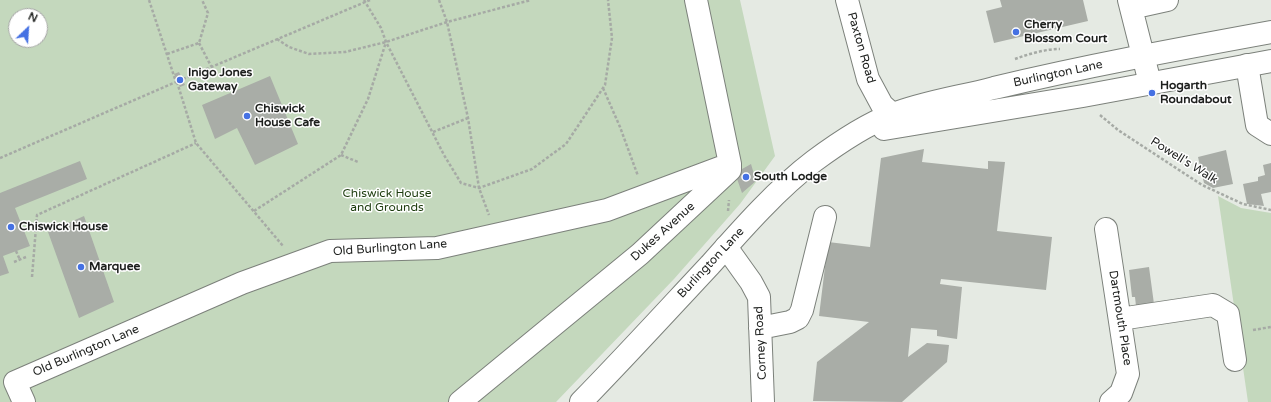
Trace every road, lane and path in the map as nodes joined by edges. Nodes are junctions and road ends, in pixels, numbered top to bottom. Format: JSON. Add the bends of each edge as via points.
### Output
{"nodes":[{"id":1,"x":149,"y":0,"type":"edge"},
{"id":2,"x":202,"y":0,"type":"edge"},
{"id":3,"x":370,"y":0,"type":"edge"},
{"id":4,"x":439,"y":0,"type":"edge"},
{"id":5,"x":531,"y":0,"type":"edge"},
{"id":6,"x":608,"y":0,"type":"edge"},
{"id":7,"x":696,"y":0,"type":"edge"},
{"id":8,"x":847,"y":0,"type":"edge"},
{"id":9,"x":1167,"y":0,"type":"edge"},
{"id":10,"x":365,"y":1,"type":"edge"},
{"id":11,"x":1130,"y":4,"type":"edge"},
{"id":12,"x":447,"y":22,"type":"junction"},
{"id":13,"x":1271,"y":32,"type":"edge"},
{"id":14,"x":277,"y":38,"type":"junction"},
{"id":15,"x":386,"y":42,"type":"junction"},
{"id":16,"x":199,"y":43,"type":"junction"},
{"id":17,"x":1271,"y":48,"type":"edge"},
{"id":18,"x":167,"y":54,"type":"junction"},
{"id":19,"x":1271,"y":61,"type":"edge"},
{"id":20,"x":1246,"y":65,"type":"junction"},
{"id":21,"x":210,"y":66,"type":"junction"},
{"id":22,"x":1146,"y":70,"type":"junction"},
{"id":23,"x":183,"y":79,"type":"dead end"},
{"id":24,"x":177,"y":82,"type":"junction"},
{"id":25,"x":603,"y":88,"type":"junction"},
{"id":26,"x":1094,"y":111,"type":"dead end"},
{"id":27,"x":892,"y":114,"type":"junction"},
{"id":28,"x":468,"y":118,"type":"junction"},
{"id":29,"x":433,"y":132,"type":"junction"},
{"id":30,"x":1271,"y":134,"type":"edge"},
{"id":31,"x":852,"y":136,"type":"junction"},
{"id":32,"x":196,"y":143,"type":"junction"},
{"id":33,"x":341,"y":155,"type":"junction"},
{"id":34,"x":0,"y":158,"type":"edge"},
{"id":35,"x":358,"y":162,"type":"dead end"},
{"id":36,"x":730,"y":164,"type":"junction"},
{"id":37,"x":479,"y":188,"type":"junction"},
{"id":38,"x":646,"y":196,"type":"junction"},
{"id":39,"x":1271,"y":210,"type":"edge"},
{"id":40,"x":254,"y":211,"type":"junction"},
{"id":41,"x":825,"y":217,"type":"dead end"},
{"id":42,"x":1106,"y":229,"type":"dead end"},
{"id":43,"x":496,"y":235,"type":"junction"},
{"id":44,"x":726,"y":247,"type":"junction"},
{"id":45,"x":16,"y":251,"type":"dead end"},
{"id":46,"x":26,"y":257,"type":"dead end"},
{"id":47,"x":20,"y":260,"type":"junction"},
{"id":48,"x":14,"y":262,"type":"dead end"},
{"id":49,"x":297,"y":264,"type":"junction"},
{"id":50,"x":32,"y":277,"type":"dead end"},
{"id":51,"x":1120,"y":319,"type":"junction"},
{"id":52,"x":1271,"y":327,"type":"edge"},
{"id":53,"x":760,"y":328,"type":"junction"},
{"id":54,"x":1253,"y":330,"type":"dead end"},
{"id":55,"x":1235,"y":360,"type":"dead end"},
{"id":56,"x":24,"y":402,"type":"edge"},
{"id":57,"x":460,"y":402,"type":"edge"},
{"id":58,"x":581,"y":402,"type":"edge"},
{"id":59,"x":764,"y":402,"type":"edge"},
{"id":60,"x":1111,"y":402,"type":"edge"}],
"edges":[{"from":1,"to":18,"type":"path"},
{"from":2,"to":16,"type":"path","via":[[208,13]]},
{"from":3,"to":10,"type":"path"},
{"from":4,"to":12,"type":"path"},
{"from":5,"to":12,"type":"path"},
{"from":6,"to":25,"type":"path","via":[[612,38]]},
{"from":7,"to":36,"type":"main road"},
{"from":8,"to":27,"type":"main road","name":"Paxton Road","via":[[868,79],[882,104]]},
{"from":9,"to":11,"type":"main road"},
{"from":10,"to":14,"type":"path"},
{"from":10,"to":15,"type":"path"},
{"from":11,"to":22,"type":"main road"},
{"from":12,"to":15,"type":"path"},
{"from":12,"to":28,"type":"path"},
{"from":13,"to":22,"type":"main road","name":"Burlington Lane"},
{"from":14,"to":15,"type":"path","via":[[289,47],[309,54],[345,52]]},
{"from":14,"to":21,"type":"path"},
{"from":15,"to":29,"type":"path"},
{"from":15,"to":33,"type":"path","via":[[368,98]]},
{"from":16,"to":18,"type":"path"},
{"from":16,"to":21,"type":"path"},
{"from":17,"to":22,"type":"main road"},
{"from":18,"to":24,"type":"path"},
{"from":19,"to":20,"type":"main road","name":"Burlington Lane"},
{"from":20,"to":22,"type":"main road","name":"Burlington Lane"},
{"from":20,"to":30,"type":"main road","via":[[1257,125]]},
{"from":21,"to":23,"type":"path"},
{"from":22,"to":27,"type":"main road","name":"Burlington Lane","via":[[1036,78]]},
{"from":22,"to":31,"type":"main road","name":"Burlington Lane","via":[[1083,96]]},
{"from":24,"to":32,"type":"path"},
{"from":24,"to":34,"type":"path"},
{"from":25,"to":37,"type":"path","via":[[566,144],[532,169]]},
{"from":25,"to":38,"type":"path"},
{"from":26,"to":39,"type":"path","name":"Powell's Walk","via":[[1118,130],[1202,185],[1243,204]]},
{"from":27,"to":31,"type":"main road","name":"Burlington Lane"},
{"from":28,"to":29,"type":"path"},
{"from":28,"to":37,"type":"path"},
{"from":29,"to":37,"type":"path","via":[[461,183]]},
{"from":31,"to":44,"type":"main road","name":"Burlington Lane","via":[[793,178]]},
{"from":32,"to":40,"type":"path"},
{"from":32,"to":50,"type":"path","via":[[37,215]]},
{"from":33,"to":35,"type":"path"},
{"from":33,"to":40,"type":"path"},
{"from":36,"to":38,"type":"main road","name":"Old Burlington Lane"},
{"from":36,"to":57,"type":"main road","name":"Dukes Avenue","via":[[730,170],[640,254]]},
{"from":37,"to":43,"type":"path"},
{"from":38,"to":43,"type":"main road","name":"Old Burlington Lane","via":[[607,210]]},
{"from":40,"to":49,"type":"path"},
{"from":41,"to":53,"type":"main road","via":[[798,318]]},
{"from":42,"to":51,"type":"main road","name":"Dartmouth Place"},
{"from":43,"to":49,"type":"main road","name":"Old Burlington Lane","via":[[437,248],[330,251]]},
{"from":44,"to":53,"type":"main road","name":"Corney Road","via":[[759,297]]},
{"from":44,"to":58,"type":"main road","name":"Burlington Lane"},
{"from":45,"to":47,"type":"path"},
{"from":46,"to":47,"type":"path"},
{"from":47,"to":48,"type":"path"},
{"from":49,"to":56,"type":"main road","name":"Old Burlington Lane","via":[[242,283],[15,382]]},
{"from":51,"to":55,"type":"main road","via":[[1213,305],[1228,314]]},
{"from":51,"to":60,"type":"main road","name":"Dartmouth Place","via":[[1128,374],[1121,393]]},
{"from":52,"to":54,"type":"path"},
{"from":53,"to":59,"type":"main road","name":"Corney Road"}]}
